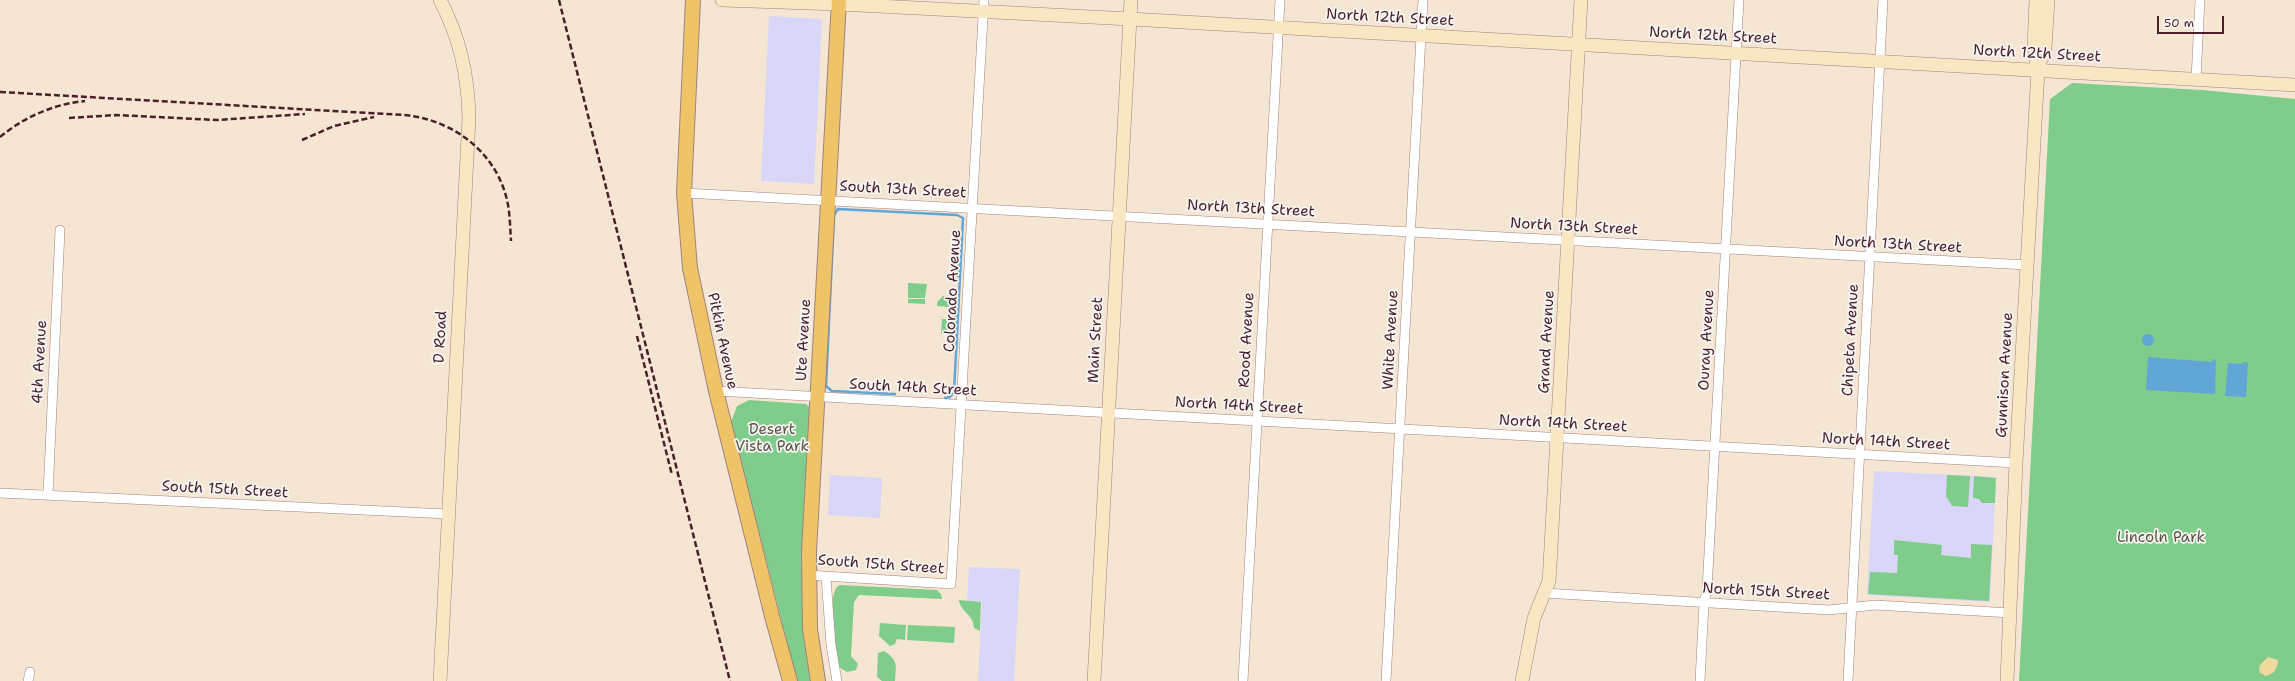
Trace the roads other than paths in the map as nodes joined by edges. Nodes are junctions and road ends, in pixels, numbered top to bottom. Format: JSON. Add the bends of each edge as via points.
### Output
{"nodes":[{"id":1,"x":440,"y":0,"type":"edge"},
{"id":2,"x":693,"y":0,"type":"edge"},
{"id":3,"x":722,"y":0,"type":"edge"},
{"id":4,"x":1131,"y":0,"type":"edge"},
{"id":5,"x":1280,"y":0,"type":"edge"},
{"id":6,"x":1423,"y":0,"type":"edge"},
{"id":7,"x":1581,"y":0,"type":"edge"},
{"id":8,"x":1739,"y":0,"type":"edge"},
{"id":9,"x":1883,"y":0,"type":"edge"},
{"id":10,"x":2036,"y":0,"type":"edge"},
{"id":11,"x":2048,"y":0,"type":"edge"},
{"id":12,"x":2200,"y":0,"type":"edge"},
{"id":13,"x":839,"y":2,"type":"edge"},
{"id":14,"x":983,"y":6,"type":"edge"},
{"id":15,"x":1130,"y":19,"type":"junction"},
{"id":16,"x":1279,"y":28,"type":"junction"},
{"id":17,"x":1421,"y":35,"type":"junction"},
{"id":18,"x":1578,"y":45,"type":"junction"},
{"id":19,"x":1736,"y":54,"type":"junction"},
{"id":20,"x":1880,"y":62,"type":"junction"},
{"id":21,"x":2038,"y":70,"type":"junction"},
{"id":22,"x":2196,"y":79,"type":"junction"},
{"id":23,"x":2295,"y":85,"type":"edge"},
{"id":24,"x":684,"y":193,"type":"junction"},
{"id":25,"x":828,"y":200,"type":"junction"},
{"id":26,"x":972,"y":208,"type":"junction"},
{"id":27,"x":1120,"y":216,"type":"junction"},
{"id":28,"x":1268,"y":224,"type":"junction"},
{"id":29,"x":60,"y":230,"type":"dead end"},
{"id":30,"x":1410,"y":232,"type":"junction"},
{"id":31,"x":1568,"y":241,"type":"junction"},
{"id":32,"x":1726,"y":249,"type":"junction"},
{"id":33,"x":1870,"y":257,"type":"junction"},
{"id":34,"x":2027,"y":266,"type":"junction"},
{"id":35,"x":716,"y":391,"type":"junction"},
{"id":36,"x":818,"y":397,"type":"junction"},
{"id":37,"x":961,"y":405,"type":"junction"},
{"id":38,"x":1108,"y":413,"type":"junction"},
{"id":39,"x":1257,"y":421,"type":"junction"},
{"id":40,"x":1400,"y":429,"type":"junction"},
{"id":41,"x":1557,"y":437,"type":"junction"},
{"id":42,"x":1715,"y":446,"type":"junction"},
{"id":43,"x":1859,"y":454,"type":"junction"},
{"id":44,"x":2016,"y":463,"type":"junction"},
{"id":45,"x":0,"y":493,"type":"edge"},
{"id":46,"x":48,"y":495,"type":"junction"},
{"id":47,"x":448,"y":514,"type":"junction"},
{"id":48,"x":808,"y":575,"type":"junction"},
{"id":49,"x":826,"y":577,"type":"junction"},
{"id":50,"x":951,"y":584,"type":"joint"},
{"id":51,"x":1544,"y":593,"type":"junction"},
{"id":52,"x":1704,"y":603,"type":"junction"},
{"id":53,"x":1851,"y":607,"type":"junction"},
{"id":54,"x":2011,"y":613,"type":"junction"},
{"id":55,"x":440,"y":681,"type":"edge"},
{"id":56,"x":790,"y":681,"type":"edge"},
{"id":57,"x":818,"y":681,"type":"edge"},
{"id":58,"x":837,"y":681,"type":"edge"},
{"id":59,"x":1094,"y":681,"type":"edge"},
{"id":60,"x":1243,"y":681,"type":"edge"},
{"id":61,"x":1386,"y":681,"type":"edge"},
{"id":62,"x":1522,"y":681,"type":"edge"},
{"id":63,"x":1700,"y":681,"type":"edge"},
{"id":64,"x":1848,"y":681,"type":"edge"},
{"id":65,"x":2007,"y":681,"type":"edge"}],
"edges":[{"from":1,"to":47,"type":"street","name":"D Road","via":[[461,50],[468,99]]},
{"from":2,"to":24,"type":"main road","name":"Pitkin Avenue"},
{"from":3,"to":13,"type":"street","name":"North 12th Street"},
{"from":4,"to":15,"type":"street","name":"Main Street"},
{"from":5,"to":16,"type":"street","name":"Rood Avenue"},
{"from":6,"to":17,"type":"street","name":"White Avenue"},
{"from":7,"to":18,"type":"street","name":"Grand Avenue"},
{"from":8,"to":19,"type":"street","name":"Ouray Avenue"},
{"from":9,"to":20,"type":"street","name":"Chipeta Avenue"},
{"from":10,"to":21,"type":"street","name":"Gunnison Avenue","via":[[2034,48]]},
{"from":11,"to":21,"type":"street","name":"Gunnison Avenue","via":[[2045,48]]},
{"from":12,"to":22,"type":"street"},
{"from":13,"to":14,"type":"street","name":"North 12th Street"},
{"from":13,"to":25,"type":"main road","name":"Ute Avenue"},
{"from":14,"to":15,"type":"street","name":"North 12th Street"},
{"from":14,"to":26,"type":"street","name":"Colorado Avenue"},
{"from":15,"to":16,"type":"street","name":"North 12th Street"},
{"from":15,"to":27,"type":"street","name":"Main Street"},
{"from":16,"to":17,"type":"street","name":"North 12th Street"},
{"from":16,"to":28,"type":"street","name":"Rood Avenue"},
{"from":17,"to":18,"type":"street","name":"North 12th Street"},
{"from":17,"to":30,"type":"street","name":"White Avenue"},
{"from":18,"to":19,"type":"street","name":"North 12th Street"},
{"from":18,"to":31,"type":"street","name":"Grand Avenue"},
{"from":19,"to":20,"type":"street","name":"North 12th Street"},
{"from":19,"to":32,"type":"street","name":"Ouray Avenue"},
{"from":20,"to":21,"type":"street","name":"North 12th Street"},
{"from":20,"to":33,"type":"street","name":"Chipeta Avenue"},
{"from":21,"to":22,"type":"street","name":"North 12th Street"},
{"from":21,"to":34,"type":"street","name":"Gunnison Avenue"},
{"from":22,"to":23,"type":"street","name":"North 12th Street"},
{"from":24,"to":25,"type":"street","name":"South 13th Street"},
{"from":24,"to":35,"type":"main road","name":"Pitkin Avenue","via":[[690,268]]},
{"from":25,"to":26,"type":"street","name":"South 13th Street"},
{"from":25,"to":36,"type":"main road","name":"Ute Avenue"},
{"from":26,"to":27,"type":"street","name":"South 13th Street"},
{"from":26,"to":37,"type":"street","name":"Colorado Avenue"},
{"from":27,"to":28,"type":"street","name":"North 13th Street"},
{"from":27,"to":38,"type":"street","name":"Main Street"},
{"from":28,"to":30,"type":"street","name":"North 13th Street"},
{"from":28,"to":39,"type":"street","name":"Rood Avenue"},
{"from":29,"to":46,"type":"street","name":"4th Avenue"},
{"from":30,"to":31,"type":"street","name":"North 13th Street"},
{"from":30,"to":40,"type":"street","name":"White Avenue"},
{"from":31,"to":32,"type":"street","name":"North 13th Street"},
{"from":31,"to":41,"type":"street","name":"Grand Avenue"},
{"from":32,"to":33,"type":"street","name":"North 13th Street"},
{"from":32,"to":42,"type":"street","name":"Ouray Avenue"},
{"from":33,"to":34,"type":"street","name":"North 13th Street"},
{"from":33,"to":43,"type":"street","name":"Chipeta Avenue"},
{"from":34,"to":44,"type":"street","name":"Gunnison Avenue"},
{"from":35,"to":36,"type":"street","name":"South 14th Street"},
{"from":35,"to":56,"type":"main road","name":"Pitkin Avenue"},
{"from":36,"to":37,"type":"street","name":"South 14th Street"},
{"from":36,"to":48,"type":"main road","name":"Ute Avenue"},
{"from":37,"to":38,"type":"street","name":"South 14th Street"},
{"from":37,"to":50,"type":"street","name":"Colorado Avenue"},
{"from":38,"to":39,"type":"street","name":"North 14th Street"},
{"from":38,"to":59,"type":"street","name":"Main Street"},
{"from":39,"to":40,"type":"street","name":"North 14th Street"},
{"from":39,"to":60,"type":"street","name":"Rood Avenue"},
{"from":40,"to":41,"type":"street","name":"North 14th Street"},
{"from":40,"to":61,"type":"street","name":"White Avenue"},
{"from":41,"to":42,"type":"street","name":"North 14th Street"},
{"from":41,"to":51,"type":"street","name":"Grand Avenue","via":[[1549,581]]},
{"from":42,"to":43,"type":"street","name":"North 14th Street"},
{"from":42,"to":52,"type":"street","name":"Ouray Avenue","via":[[1707,590]]},
{"from":43,"to":44,"type":"street","name":"North 14th Street"},
{"from":43,"to":53,"type":"street","name":"Chipeta Avenue"},
{"from":44,"to":54,"type":"street","name":"Gunnison Avenue"},
{"from":45,"to":46,"type":"street","name":"South 15th Street"},
{"from":46,"to":47,"type":"street","name":"South 15th Street"},
{"from":47,"to":55,"type":"street","name":"D Road"},
{"from":48,"to":49,"type":"street","name":"South 15th Street"},
{"from":48,"to":57,"type":"main road","name":"Ute Avenue","via":[[810,629]]},
{"from":49,"to":50,"type":"street","name":"South 15th Street"},
{"from":49,"to":58,"type":"street","via":[[831,645]]},
{"from":51,"to":52,"type":"street","name":"North 15th Street"},
{"from":51,"to":62,"type":"street","name":"Grand Avenue","via":[[1534,618]]},
{"from":52,"to":53,"type":"street","name":"North 15th Street","via":[[1829,610]]},
{"from":52,"to":63,"type":"street","name":"Ouray Avenue"},
{"from":53,"to":54,"type":"street","name":"North 15th Street","via":[[1875,605]]},
{"from":53,"to":64,"type":"street","name":"Chipeta Avenue"},
{"from":54,"to":65,"type":"street","name":"Gunnison Avenue"}]}
